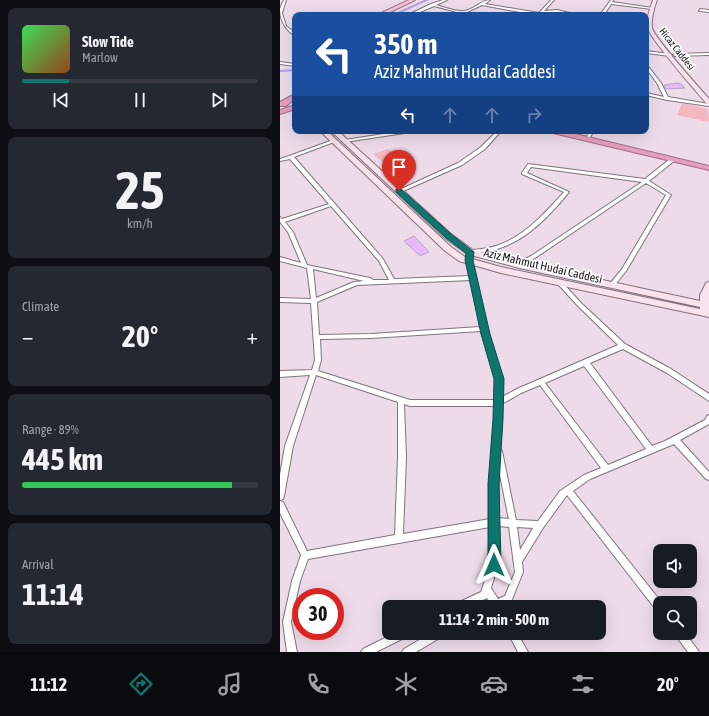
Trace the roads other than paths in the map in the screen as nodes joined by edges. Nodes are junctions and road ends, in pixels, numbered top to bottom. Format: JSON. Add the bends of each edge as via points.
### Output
{"nodes":[{"id":1,"x":285,"y":0,"type":"edge"},
{"id":2,"x":405,"y":0,"type":"edge"},
{"id":3,"x":413,"y":0,"type":"edge"},
{"id":4,"x":446,"y":0,"type":"edge"},
{"id":5,"x":488,"y":0,"type":"edge"},
{"id":6,"x":553,"y":0,"type":"edge"},
{"id":7,"x":655,"y":0,"type":"edge"},
{"id":8,"x":661,"y":0,"type":"edge"},
{"id":9,"x":610,"y":1,"type":"edge"},
{"id":10,"x":482,"y":4,"type":"junction"},
{"id":11,"x":432,"y":6,"type":"junction"},
{"id":12,"x":652,"y":8,"type":"junction"},
{"id":13,"x":700,"y":10,"type":"dead end"},
{"id":14,"x":280,"y":11,"type":"edge"},
{"id":15,"x":280,"y":11,"type":"edge"},
{"id":16,"x":709,"y":11,"type":"edge"},
{"id":17,"x":379,"y":12,"type":"edge"},
{"id":18,"x":387,"y":12,"type":"edge"},
{"id":19,"x":417,"y":12,"type":"edge"},
{"id":20,"x":464,"y":12,"type":"joint"},
{"id":21,"x":528,"y":12,"type":"edge"},
{"id":22,"x":542,"y":12,"type":"edge"},
{"id":23,"x":550,"y":12,"type":"edge"},
{"id":24,"x":560,"y":12,"type":"edge"},
{"id":25,"x":604,"y":12,"type":"edge"},
{"id":26,"x":292,"y":32,"type":"edge"},
{"id":27,"x":649,"y":52,"type":"edge"},
{"id":28,"x":709,"y":54,"type":"edge"},
{"id":29,"x":672,"y":55,"type":"junction"},
{"id":30,"x":280,"y":63,"type":"edge"},
{"id":31,"x":292,"y":65,"type":"edge"},
{"id":32,"x":649,"y":70,"type":"edge"},
{"id":33,"x":649,"y":74,"type":"edge"},
{"id":34,"x":652,"y":74,"type":"junction"},
{"id":35,"x":649,"y":95,"type":"edge"},
{"id":36,"x":709,"y":96,"type":"edge"},
{"id":37,"x":292,"y":98,"type":"edge"},
{"id":38,"x":667,"y":99,"type":"junction"},
{"id":39,"x":292,"y":102,"type":"edge"},
{"id":40,"x":281,"y":104,"type":"edge"},
{"id":41,"x":709,"y":104,"type":"edge"},
{"id":42,"x":292,"y":108,"type":"edge"},
{"id":43,"x":280,"y":112,"type":"edge"},
{"id":44,"x":292,"y":112,"type":"edge"},
{"id":45,"x":326,"y":134,"type":"edge"},
{"id":46,"x":337,"y":134,"type":"edge"},
{"id":47,"x":391,"y":134,"type":"edge"},
{"id":48,"x":496,"y":134,"type":"edge"},
{"id":49,"x":565,"y":134,"type":"edge"},
{"id":50,"x":594,"y":134,"type":"edge"},
{"id":51,"x":333,"y":141,"type":"junction"},
{"id":52,"x":345,"y":141,"type":"junction"},
{"id":53,"x":291,"y":157,"type":"junction"},
{"id":54,"x":280,"y":160,"type":"edge"},
{"id":55,"x":672,"y":160,"type":"junction"},
{"id":56,"x":709,"y":163,"type":"edge"},
{"id":57,"x":709,"y":168,"type":"edge"},
{"id":58,"x":646,"y":181,"type":"junction"},
{"id":59,"x":399,"y":191,"type":"junction"},
{"id":60,"x":333,"y":204,"type":"junction"},
{"id":61,"x":281,"y":220,"type":"edge"},
{"id":62,"x":470,"y":256,"type":"junction"},
{"id":63,"x":280,"y":259,"type":"edge"},
{"id":64,"x":516,"y":265,"type":"junction"},
{"id":65,"x":307,"y":266,"type":"junction"},
{"id":66,"x":473,"y":278,"type":"junction"},
{"id":67,"x":392,"y":281,"type":"junction"},
{"id":68,"x":376,"y":282,"type":"junction"},
{"id":69,"x":559,"y":282,"type":"junction"},
{"id":70,"x":612,"y":285,"type":"junction"},
{"id":71,"x":709,"y":285,"type":"edge"},
{"id":72,"x":280,"y":300,"type":"edge"},
{"id":73,"x":314,"y":301,"type":"junction"},
{"id":74,"x":707,"y":308,"type":"edge"},
{"id":75,"x":484,"y":329,"type":"junction"},
{"id":76,"x":317,"y":337,"type":"junction"},
{"id":77,"x":623,"y":346,"type":"junction"},
{"id":78,"x":585,"y":362,"type":"junction"},
{"id":79,"x":314,"y":372,"type":"junction"},
{"id":80,"x":280,"y":374,"type":"edge"},
{"id":81,"x":541,"y":382,"type":"junction"},
{"id":82,"x":709,"y":398,"type":"edge"},
{"id":83,"x":402,"y":401,"type":"junction"},
{"id":84,"x":498,"y":403,"type":"junction"},
{"id":85,"x":709,"y":418,"type":"edge"},
{"id":86,"x":674,"y":439,"type":"junction"},
{"id":87,"x":496,"y":443,"type":"junction"},
{"id":88,"x":651,"y":450,"type":"junction"},
{"id":89,"x":606,"y":468,"type":"junction"},
{"id":90,"x":709,"y":477,"type":"edge"},
{"id":91,"x":568,"y":490,"type":"junction"},
{"id":92,"x":280,"y":496,"type":"edge"},
{"id":93,"x":280,"y":505,"type":"edge"},
{"id":94,"x":494,"y":522,"type":"junction"},
{"id":95,"x":513,"y":524,"type":"junction"},
{"id":96,"x":540,"y":525,"type":"junction"},
{"id":97,"x":399,"y":538,"type":"junction"},
{"id":98,"x":305,"y":555,"type":"junction"},
{"id":99,"x":518,"y":561,"type":"junction"},
{"id":100,"x":486,"y":588,"type":"junction"},
{"id":101,"x":653,"y":599,"type":"edge"},
{"id":102,"x":472,"y":600,"type":"edge"},
{"id":103,"x":492,"y":600,"type":"edge"},
{"id":104,"x":506,"y":600,"type":"edge"},
{"id":105,"x":391,"y":640,"type":"edge"},
{"id":106,"x":428,"y":640,"type":"edge"},
{"id":107,"x":516,"y":640,"type":"edge"},
{"id":108,"x":685,"y":640,"type":"edge"},
{"id":109,"x":292,"y":652,"type":"edge"},
{"id":110,"x":366,"y":652,"type":"edge"},
{"id":111,"x":407,"y":652,"type":"edge"},
{"id":112,"x":523,"y":652,"type":"edge"},
{"id":113,"x":694,"y":652,"type":"edge"}],
"edges":[{"from":1,"to":15,"type":"street"},
{"from":2,"to":17,"type":"main road"},
{"from":3,"to":18,"type":"main road"},
{"from":4,"to":11,"type":"street"},
{"from":5,"to":10,"type":"street"},
{"from":6,"to":22,"type":"street"},
{"from":7,"to":12,"type":"street","name":"Hicaz Caddesi"},
{"from":8,"to":29,"type":"street","name":"Hicaz Caddesi","via":[[655,26]]},
{"from":9,"to":12,"type":"street"},
{"from":9,"to":25,"type":"street"},
{"from":10,"to":20,"type":"street"},
{"from":10,"to":21,"type":"street"},
{"from":11,"to":19,"type":"street"},
{"from":11,"to":20,"type":"street"},
{"from":12,"to":29,"type":"street","name":"Hicaz Caddesi","via":[[650,28]]},
{"from":13,"to":16,"type":"street"},
{"from":14,"to":26,"type":"street","via":[[285,26]]},
{"from":23,"to":24,"type":"street"},
{"from":27,"to":29,"type":"street"},
{"from":28,"to":29,"type":"street"},
{"from":29,"to":36,"type":"street","name":"Hicaz Caddesi"},
{"from":29,"to":41,"type":"street","name":"Hicaz Caddesi"},
{"from":30,"to":31,"type":"street"},
{"from":32,"to":34,"type":"street"},
{"from":33,"to":34,"type":"street"},
{"from":34,"to":38,"type":"street"},
{"from":35,"to":38,"type":"street"},
{"from":37,"to":40,"type":"highway"},
{"from":38,"to":41,"type":"street"},
{"from":39,"to":40,"type":"highway"},
{"from":42,"to":43,"type":"highway"},
{"from":43,"to":44,"type":"highway"},
{"from":45,"to":51,"type":"street","name":"Aziz Mahmut Hudai Caddesi"},
{"from":46,"to":52,"type":"street","name":"Aziz Mahmut Hudai Caddesi"},
{"from":47,"to":52,"type":"street"},
{"from":48,"to":59,"type":"street","via":[[483,148],[460,164]]},
{"from":49,"to":55,"type":"highway"},
{"from":50,"to":56,"type":"highway"},
{"from":51,"to":53,"type":"street"},
{"from":51,"to":62,"type":"street","name":"Aziz Mahmut Hudai Caddesi","via":[[448,249],[462,258]]},
{"from":52,"to":59,"type":"street","name":"Aziz Mahmut Hudai Caddesi"},
{"from":53,"to":54,"type":"street"},
{"from":53,"to":60,"type":"street"},
{"from":55,"to":57,"type":"highway"},
{"from":55,"to":58,"type":"street"},
{"from":58,"to":62,"type":"street","via":[[530,165],[524,173],[567,192],[520,237]]},
{"from":58,"to":64,"type":"street","via":[[533,257]]},
{"from":58,"to":70,"type":"street","via":[[669,195]]},
{"from":59,"to":62,"type":"street","name":"Aziz Mahmut Hudai Caddesi"},
{"from":60,"to":61,"type":"street"},
{"from":60,"to":67,"type":"street","via":[[381,260]]},
{"from":61,"to":65,"type":"street"},
{"from":62,"to":64,"type":"street","name":"Aziz Mahmut Hudai Caddesi"},
{"from":62,"to":66,"type":"street"},
{"from":62,"to":69,"type":"street","name":"Aziz Mahmut Hudai Caddesi","via":[[501,270]]},
{"from":63,"to":65,"type":"street"},
{"from":64,"to":70,"type":"street","name":"Aziz Mahmut Hudai Caddesi"},
{"from":65,"to":68,"type":"street"},
{"from":65,"to":73,"type":"street"},
{"from":66,"to":67,"type":"street"},
{"from":66,"to":75,"type":"street"},
{"from":67,"to":68,"type":"street"},
{"from":68,"to":73,"type":"street","via":[[356,283]]},
{"from":69,"to":74,"type":"street","name":"Aziz Mahmut Hudai Caddesi"},
{"from":69,"to":77,"type":"street"},
{"from":70,"to":74,"type":"street","name":"Aziz Mahmut Hudai Caddesi"},
{"from":71,"to":74,"type":"street","via":[[704,295]]},
{"from":72,"to":73,"type":"street"},
{"from":73,"to":76,"type":"street"},
{"from":75,"to":76,"type":"street"},
{"from":75,"to":84,"type":"street","via":[[499,379]]},
{"from":76,"to":79,"type":"street","via":[[318,360]]},
{"from":77,"to":78,"type":"street"},
{"from":77,"to":82,"type":"street","via":[[669,371]]},
{"from":78,"to":81,"type":"street"},
{"from":78,"to":88,"type":"street"},
{"from":79,"to":80,"type":"street"},
{"from":79,"to":83,"type":"street"},
{"from":79,"to":92,"type":"street","via":[[289,446]]},
{"from":81,"to":84,"type":"street"},
{"from":81,"to":89,"type":"street"},
{"from":83,"to":84,"type":"street"},
{"from":83,"to":97,"type":"street"},
{"from":84,"to":87,"type":"street"},
{"from":85,"to":86,"type":"street","via":[[707,422]]},
{"from":86,"to":88,"type":"street"},
{"from":86,"to":90,"type":"street"},
{"from":87,"to":94,"type":"street"},
{"from":87,"to":95,"type":"street"},
{"from":88,"to":89,"type":"street"},
{"from":89,"to":91,"type":"street"},
{"from":91,"to":96,"type":"street","via":[[562,494]]},
{"from":91,"to":101,"type":"street"},
{"from":93,"to":98,"type":"street"},
{"from":94,"to":95,"type":"street"},
{"from":94,"to":97,"type":"street"},
{"from":94,"to":100,"type":"street","via":[[494,565]]},
{"from":95,"to":96,"type":"street"},
{"from":95,"to":99,"type":"street"},
{"from":96,"to":99,"type":"street"},
{"from":97,"to":98,"type":"street"},
{"from":98,"to":109,"type":"street","via":[[296,580],[288,622]]},
{"from":99,"to":104,"type":"street","via":[[519,572]]},
{"from":100,"to":102,"type":"street","via":[[484,594]]},
{"from":100,"to":103,"type":"street"},
{"from":105,"to":110,"type":"street"},
{"from":106,"to":111,"type":"street"},
{"from":107,"to":112,"type":"street"},
{"from":108,"to":113,"type":"street"}]}
